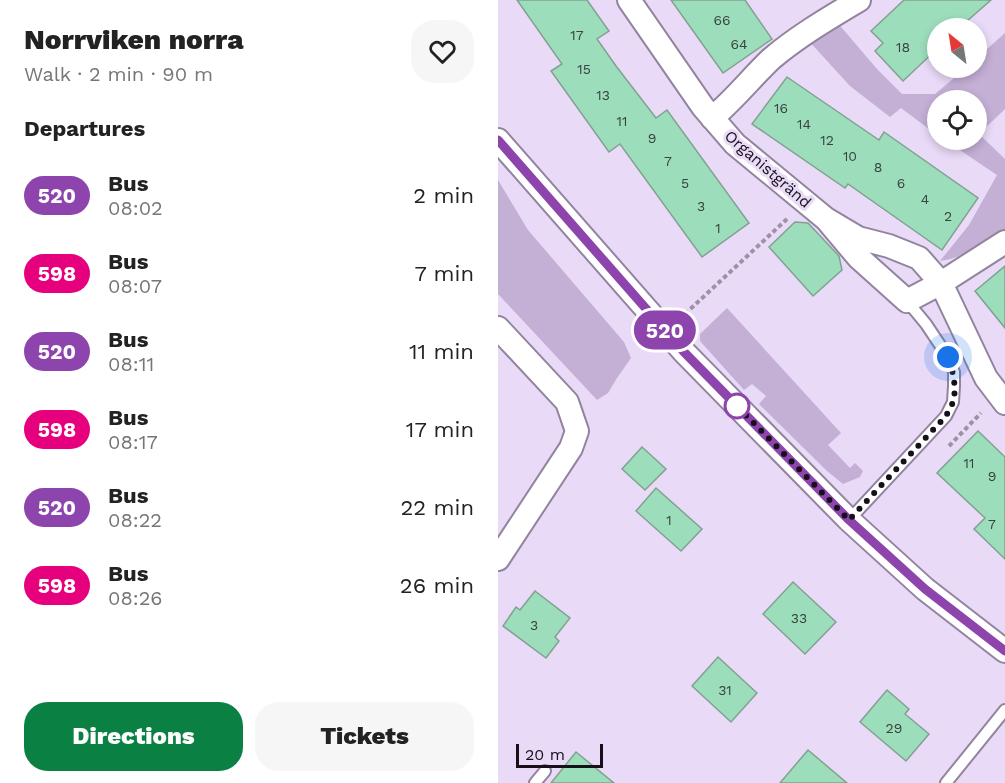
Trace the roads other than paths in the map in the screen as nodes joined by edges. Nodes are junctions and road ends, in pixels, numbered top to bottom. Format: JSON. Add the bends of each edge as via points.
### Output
{"nodes":[{"id":1,"x":629,"y":0,"type":"edge"},
{"id":2,"x":860,"y":0,"type":"edge"},
{"id":3,"x":712,"y":118,"type":"junction"},
{"id":4,"x":498,"y":140,"type":"edge"},
{"id":5,"x":826,"y":219,"type":"junction"},
{"id":6,"x":1005,"y":242,"type":"edge"},
{"id":7,"x":941,"y":283,"type":"junction"},
{"id":8,"x":907,"y":301,"type":"junction"},
{"id":9,"x":498,"y":328,"type":"edge"},
{"id":10,"x":1005,"y":404,"type":"edge"},
{"id":11,"x":849,"y":520,"type":"junction"},
{"id":12,"x":498,"y":559,"type":"edge"},
{"id":13,"x":1005,"y":651,"type":"edge"},
{"id":14,"x":1005,"y":710,"type":"edge"},
{"id":15,"x":545,"y":771,"type":"dead end"},
{"id":16,"x":535,"y":783,"type":"edge"},
{"id":17,"x":946,"y":783,"type":"edge"}],
"edges":[{"from":1,"to":3,"type":"street","name":"Organistgränd"},
{"from":2,"to":3,"type":"street","name":"Organistgränd","via":[[817,25],[772,59]]},
{"from":3,"to":5,"type":"street","name":"Organistgränd","via":[[735,144]]},
{"from":4,"to":11,"type":"street","via":[[684,352]]},
{"from":5,"to":7,"type":"street","name":"Organistgränd","via":[[858,238],[919,258]]},
{"from":5,"to":8,"type":"street","name":"Organistgränd","via":[[858,257]]},
{"from":6,"to":7,"type":"street"},
{"from":7,"to":8,"type":"street"},
{"from":7,"to":10,"type":"street","name":"Organistgränd","via":[[986,378]]},
{"from":8,"to":11,"type":"lane","via":[[948,357],[954,372],[953,402],[946,416]]},
{"from":9,"to":12,"type":"street","via":[[567,402],[577,430],[571,448]]},
{"from":11,"to":13,"type":"street","via":[[925,589]]},
{"from":14,"to":17,"type":"lane"},
{"from":15,"to":16,"type":"lane"}]}
